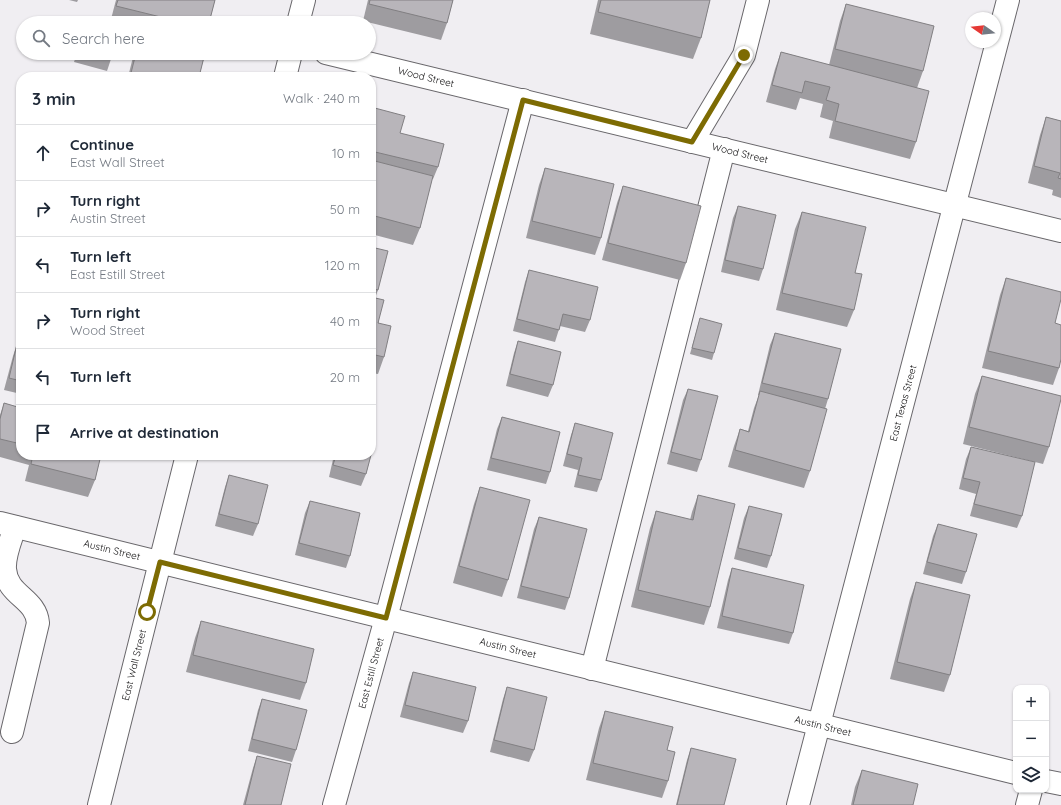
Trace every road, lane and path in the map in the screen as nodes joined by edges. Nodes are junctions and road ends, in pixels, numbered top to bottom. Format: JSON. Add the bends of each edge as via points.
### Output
{"nodes":[{"id":1,"x":304,"y":0,"type":"edge"},
{"id":2,"x":758,"y":0,"type":"edge"},
{"id":3,"x":1008,"y":0,"type":"edge"},
{"id":4,"x":300,"y":16,"type":"edge"},
{"id":5,"x":289,"y":60,"type":"edge"},
{"id":6,"x":355,"y":60,"type":"edge"},
{"id":7,"x":285,"y":72,"type":"edge"},
{"id":8,"x":523,"y":100,"type":"junction"},
{"id":9,"x":692,"y":142,"type":"junction"},
{"id":10,"x":724,"y":149,"type":"junction"},
{"id":11,"x":954,"y":206,"type":"junction"},
{"id":12,"x":1061,"y":231,"type":"edge"},
{"id":13,"x":187,"y":460,"type":"edge"},
{"id":14,"x":8,"y":525,"type":"edge"},
{"id":15,"x":160,"y":562,"type":"junction"},
{"id":16,"x":386,"y":618,"type":"junction"},
{"id":17,"x":592,"y":669,"type":"junction"},
{"id":18,"x":819,"y":725,"type":"junction"},
{"id":19,"x":12,"y":732,"type":"dead end"},
{"id":20,"x":1013,"y":772,"type":"edge"},
{"id":21,"x":1049,"y":782,"type":"edge"},
{"id":22,"x":1061,"y":784,"type":"edge"},
{"id":23,"x":1030,"y":793,"type":"edge"},
{"id":24,"x":99,"y":805,"type":"edge"},
{"id":25,"x":334,"y":805,"type":"edge"},
{"id":26,"x":798,"y":805,"type":"edge"},
{"id":27,"x":1027,"y":805,"type":"edge"}],
"edges":[{"from":1,"to":4,"type":"street"},
{"from":2,"to":9,"type":"street","via":[[744,55]]},
{"from":3,"to":11,"type":"street","name":"East Texas Street"},
{"from":5,"to":7,"type":"street"},
{"from":6,"to":8,"type":"street","name":"Wood Street"},
{"from":8,"to":9,"type":"street","name":"Wood Street"},
{"from":8,"to":16,"type":"street","name":"East Estill Street"},
{"from":9,"to":10,"type":"street","name":"Wood Street"},
{"from":10,"to":11,"type":"street","name":"Wood Street"},
{"from":10,"to":17,"type":"street"},
{"from":11,"to":12,"type":"street","name":"Wood Street"},
{"from":11,"to":18,"type":"street","name":"East Texas Street"},
{"from":13,"to":15,"type":"street","name":"East Wall Street"},
{"from":14,"to":15,"type":"street","name":"Austin Street"},
{"from":14,"to":19,"type":"street","via":[[5,569],[7,580],[11,588],[31,606],[37,615],[38,623]]},
{"from":15,"to":16,"type":"street","name":"Austin Street"},
{"from":15,"to":24,"type":"street","name":"East Wall Street"},
{"from":16,"to":17,"type":"street","name":"Austin Street"},
{"from":16,"to":25,"type":"street","name":"East Estill Street"},
{"from":17,"to":18,"type":"street","name":"Austin Street"},
{"from":18,"to":20,"type":"street","name":"Austin Street"},
{"from":18,"to":26,"type":"street","name":"East Texas Street"},
{"from":21,"to":22,"type":"street"},
{"from":23,"to":27,"type":"street"}]}
